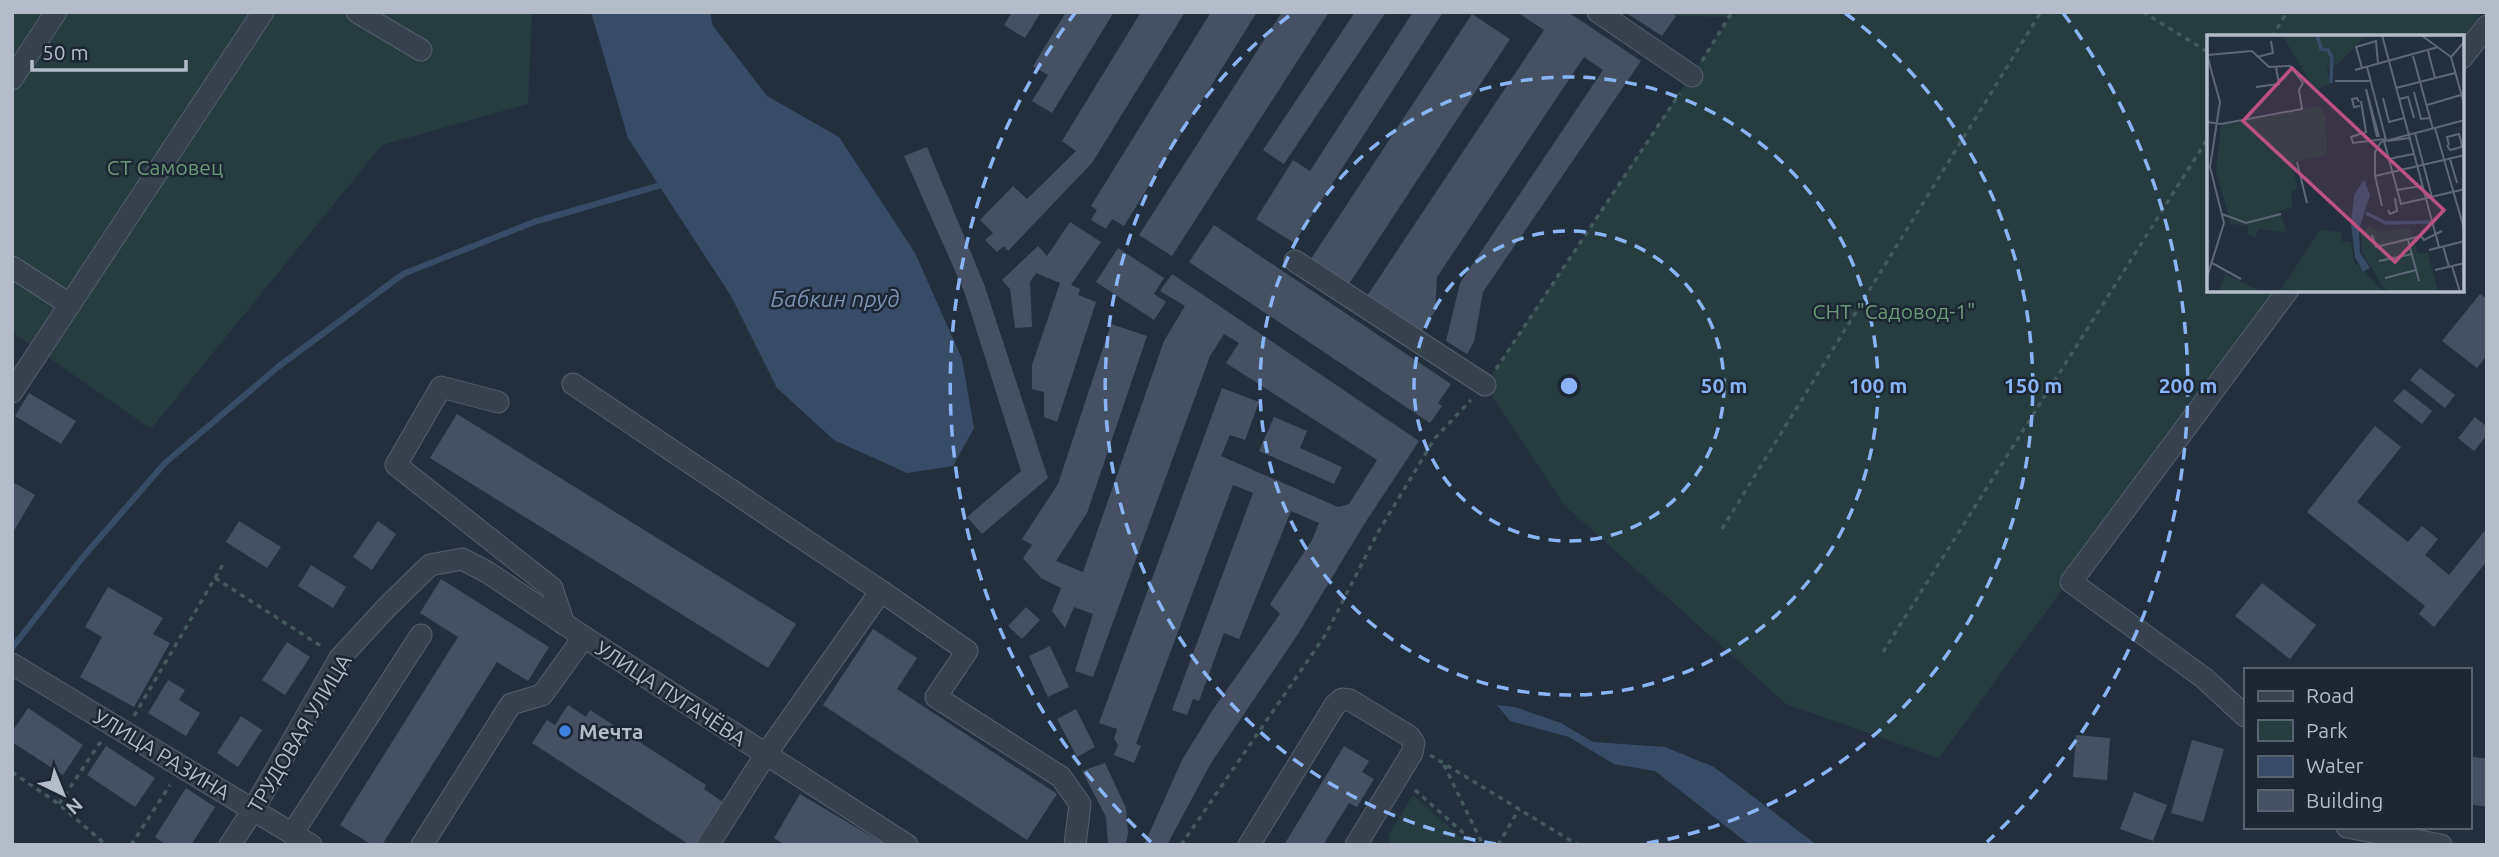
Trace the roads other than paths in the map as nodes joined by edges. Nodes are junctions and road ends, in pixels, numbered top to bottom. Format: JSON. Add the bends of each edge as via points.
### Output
{"nodes":[{"id":1,"x":56,"y":12,"type":"edge"},
{"id":2,"x":263,"y":12,"type":"edge"},
{"id":3,"x":357,"y":12,"type":"edge"},
{"id":4,"x":1598,"y":12,"type":"edge"},
{"id":5,"x":2487,"y":26,"type":"edge"},
{"id":6,"x":421,"y":50,"type":"dead end"},
{"id":7,"x":2464,"y":55,"type":"edge"},
{"id":8,"x":1692,"y":76,"type":"road end"},
{"id":9,"x":12,"y":79,"type":"edge"},
{"id":10,"x":1295,"y":261,"type":"dead end"},
{"id":11,"x":12,"y":267,"type":"edge"},
{"id":12,"x":2287,"y":292,"type":"edge"},
{"id":13,"x":69,"y":304,"type":"junction"},
{"id":14,"x":573,"y":384,"type":"dead end"},
{"id":15,"x":1485,"y":385,"type":"road end"},
{"id":16,"x":12,"y":392,"type":"edge"},
{"id":17,"x":498,"y":402,"type":"dead end"},
{"id":18,"x":430,"y":565,"type":"joint"},
{"id":19,"x":881,"y":591,"type":"junction"},
{"id":20,"x":564,"y":624,"type":"junction"},
{"id":21,"x":421,"y":635,"type":"dead end"},
{"id":22,"x":584,"y":638,"type":"junction"},
{"id":23,"x":12,"y":664,"type":"edge"},
{"id":24,"x":2244,"y":715,"type":"edge"},
{"id":25,"x":766,"y":754,"type":"junction"},
{"id":26,"x":254,"y":810,"type":"junction"},
{"id":27,"x":2357,"y":829,"type":"edge"},
{"id":28,"x":301,"y":839,"type":"edge"},
{"id":29,"x":230,"y":845,"type":"edge"},
{"id":30,"x":422,"y":845,"type":"edge"},
{"id":31,"x":708,"y":845,"type":"edge"},
{"id":32,"x":907,"y":845,"type":"edge"},
{"id":33,"x":1074,"y":845,"type":"edge"},
{"id":34,"x":1249,"y":845,"type":"edge"},
{"id":35,"x":1356,"y":845,"type":"edge"},
{"id":36,"x":2441,"y":845,"type":"edge"}],
"edges":[{"from":1,"to":9,"type":"street"},
{"from":2,"to":13,"type":"street"},
{"from":3,"to":6,"type":"street"},
{"from":4,"to":8,"type":"street"},
{"from":5,"to":7,"type":"street"},
{"from":10,"to":15,"type":"street"},
{"from":11,"to":13,"type":"street"},
{"from":12,"to":24,"type":"street","via":[[2071,582],[2204,678]]},
{"from":13,"to":16,"type":"street"},
{"from":14,"to":19,"type":"street"},
{"from":17,"to":20,"type":"street","via":[[441,387],[396,465],[552,589]]},
{"from":18,"to":20,"type":"street","name":"УЛИЦА ПУГАЧЁВА","via":[[462,559]]},
{"from":18,"to":26,"type":"street","name":"ТРУДОВАЯ УЛИЦА","via":[[340,658]]},
{"from":19,"to":25,"type":"street"},
{"from":19,"to":33,"type":"street","via":[[967,651],[936,697],[1061,777],[1080,804]]},
{"from":20,"to":22,"type":"street","name":"УЛИЦА ПУГАЧЁВА"},
{"from":21,"to":28,"type":"street"},
{"from":22,"to":25,"type":"street","name":"УЛИЦА ПУГАЧЁВА"},
{"from":22,"to":30,"type":"street","via":[[542,695],[511,704]]},
{"from":23,"to":26,"type":"street","name":"УЛИЦА РАЗИНА"},
{"from":25,"to":31,"type":"street"},
{"from":25,"to":32,"type":"street","name":"УЛИЦА ПУГАЧЁВА"},
{"from":26,"to":28,"type":"street","name":"УЛИЦА РАЗИНА"},
{"from":26,"to":29,"type":"street","name":"ТРУДОВАЯ УЛИЦА"},
{"from":27,"to":36,"type":"street"},
{"from":34,"to":35,"type":"street","via":[[1342,699],[1409,736],[1413,745]]}]}
